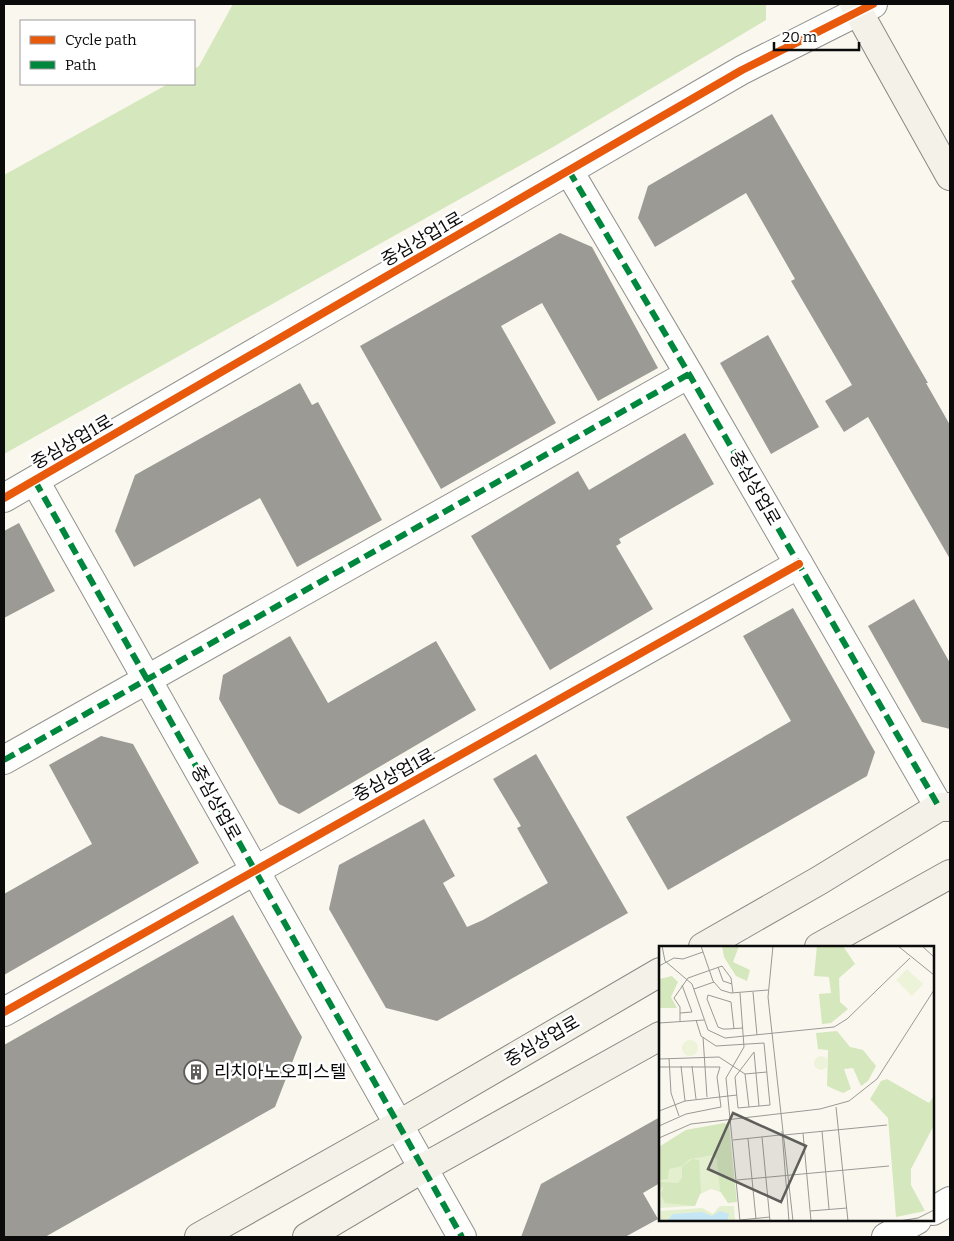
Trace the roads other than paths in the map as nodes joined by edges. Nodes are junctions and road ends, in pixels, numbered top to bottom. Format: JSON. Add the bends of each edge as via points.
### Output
{"nodes":[{"id":1,"x":862,"y":7,"type":"edge"},
{"id":2,"x":569,"y":171,"type":"junction"},
{"id":3,"x":950,"y":176,"type":"edge"},
{"id":4,"x":689,"y":374,"type":"junction"},
{"id":5,"x":35,"y":481,"type":"junction"},
{"id":6,"x":4,"y":498,"type":"edge"},
{"id":7,"x":799,"y":564,"type":"junction"},
{"id":8,"x":147,"y":679,"type":"junction"},
{"id":9,"x":4,"y":760,"type":"edge"},
{"id":10,"x":944,"y":807,"type":"edge"},
{"id":11,"x":254,"y":870,"type":"junction"},
{"id":12,"x":950,"y":874,"type":"edge"},
{"id":13,"x":705,"y":946,"type":"edge"},
{"id":14,"x":821,"y":946,"type":"edge"},
{"id":15,"x":659,"y":973,"type":"edge"},
{"id":16,"x":4,"y":1012,"type":"edge"},
{"id":17,"x":659,"y":1037,"type":"edge"},
{"id":18,"x":398,"y":1125,"type":"junction"},
{"id":19,"x":423,"y":1168,"type":"junction"},
{"id":20,"x":950,"y":1201,"type":"edge"},
{"id":21,"x":934,"y":1210,"type":"edge"},
{"id":22,"x":915,"y":1221,"type":"edge"},
{"id":23,"x":200,"y":1237,"type":"edge"},
{"id":24,"x":308,"y":1237,"type":"edge"},
{"id":25,"x":462,"y":1237,"type":"edge"},
{"id":26,"x":886,"y":1237,"type":"edge"}],
"edges":[{"from":1,"to":2,"type":"street","name":"중심상업1로","via":[[742,70]]},
{"from":1,"to":3,"type":"street"},
{"from":2,"to":4,"type":"street","name":"중심상업로"},
{"from":2,"to":5,"type":"street","name":"중심상업1로"},
{"from":4,"to":7,"type":"street","name":"중심상업로"},
{"from":4,"to":8,"type":"street"},
{"from":5,"to":6,"type":"street","name":"중심상업1로"},
{"from":5,"to":8,"type":"street","name":"중심상업로"},
{"from":7,"to":10,"type":"street","name":"중심상업로"},
{"from":7,"to":11,"type":"street","name":"중심상업1로"},
{"from":8,"to":9,"type":"street"},
{"from":8,"to":11,"type":"street","name":"중심상업로"},
{"from":10,"to":13,"type":"street","name":"중심상업로"},
{"from":11,"to":16,"type":"street","name":"중심상업1로"},
{"from":11,"to":18,"type":"street","name":"중심상업로"},
{"from":12,"to":14,"type":"street"},
{"from":15,"to":18,"type":"street","name":"중심상업로"},
{"from":17,"to":19,"type":"street"},
{"from":18,"to":19,"type":"street","name":"중심상업로"},
{"from":18,"to":23,"type":"street","name":"중심상업로"},
{"from":19,"to":24,"type":"street"},
{"from":19,"to":25,"type":"street","name":"중심상업로"},
{"from":20,"to":21,"type":"street"},
{"from":22,"to":26,"type":"street"}]}
